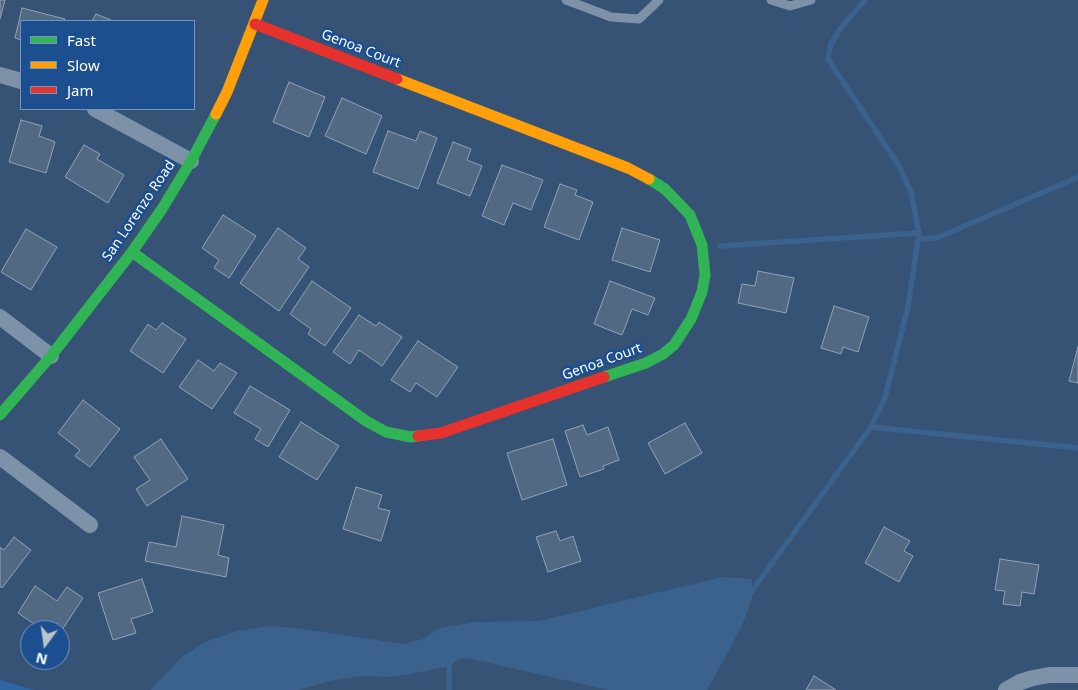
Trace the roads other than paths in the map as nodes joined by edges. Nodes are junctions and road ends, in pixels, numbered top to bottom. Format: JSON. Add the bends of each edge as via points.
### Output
{"nodes":[{"id":1,"x":263,"y":0,"type":"edge"},
{"id":2,"x":566,"y":0,"type":"edge"},
{"id":3,"x":659,"y":0,"type":"edge"},
{"id":4,"x":771,"y":0,"type":"edge"},
{"id":5,"x":811,"y":0,"type":"edge"},
{"id":6,"x":254,"y":24,"type":"junction"},
{"id":7,"x":0,"y":75,"type":"edge"},
{"id":8,"x":20,"y":81,"type":"edge"},
{"id":9,"x":97,"y":110,"type":"edge"},
{"id":10,"x":191,"y":161,"type":"junction"},
{"id":11,"x":132,"y":252,"type":"junction"},
{"id":12,"x":0,"y":317,"type":"edge"},
{"id":13,"x":51,"y":356,"type":"junction"},
{"id":14,"x":0,"y":415,"type":"edge"},
{"id":15,"x":0,"y":457,"type":"edge"},
{"id":16,"x":90,"y":525,"type":"dead end"},
{"id":17,"x":1078,"y":675,"type":"edge"},
{"id":18,"x":1006,"y":690,"type":"edge"}],
"edges":[{"from":1,"to":6,"type":"street","name":"San Lorenzo Road"},
{"from":2,"to":3,"type":"lane","via":[[611,17],[639,19]]},
{"from":4,"to":5,"type":"lane","via":[[790,6]]},
{"from":6,"to":10,"type":"street","name":"San Lorenzo Road","via":[[227,92]]},
{"from":6,"to":11,"type":"street","name":"Genoa Court","via":[[628,168],[657,184],[690,215],[702,245],[705,275],[692,319],[674,345],[646,363],[441,433],[411,437],[386,432],[366,422]]},
{"from":7,"to":8,"type":"street"},
{"from":9,"to":10,"type":"street"},
{"from":10,"to":11,"type":"street","name":"San Lorenzo Road"},
{"from":11,"to":13,"type":"street","name":"San Lorenzo Road"},
{"from":12,"to":13,"type":"street"},
{"from":13,"to":14,"type":"street","name":"San Lorenzo Road"},
{"from":15,"to":16,"type":"street"},
{"from":17,"to":18,"type":"street","via":[[1033,678]]}]}
